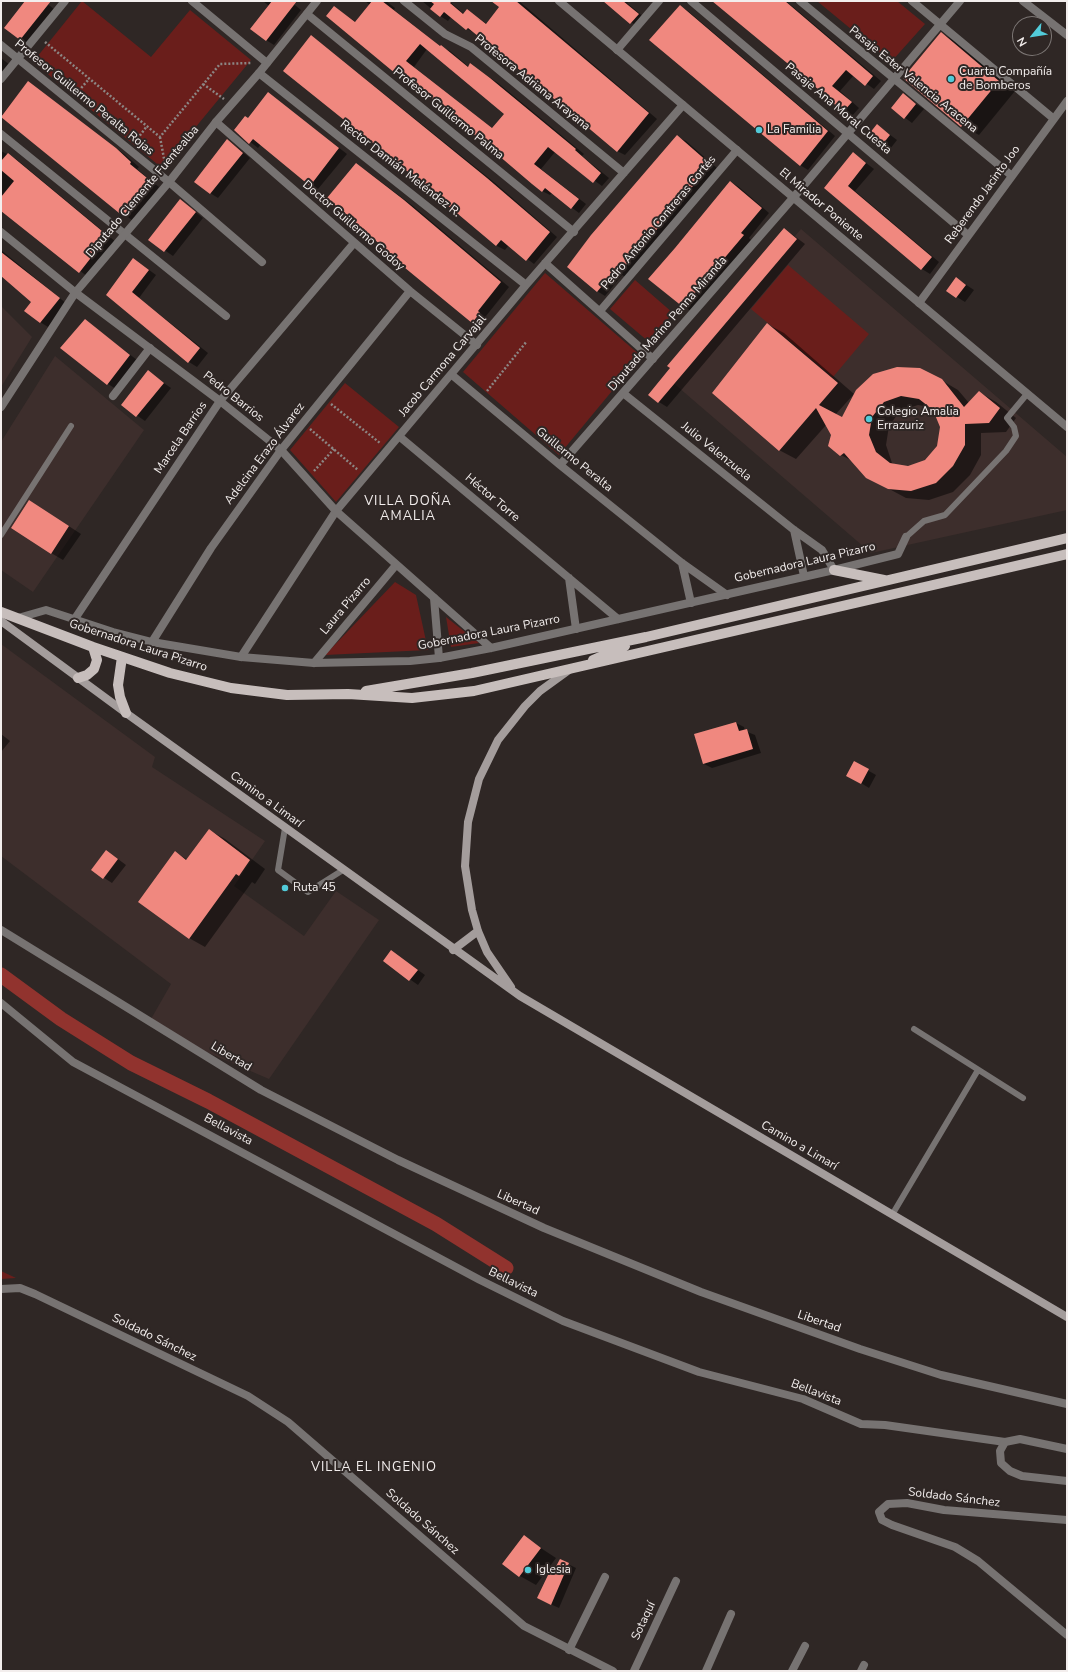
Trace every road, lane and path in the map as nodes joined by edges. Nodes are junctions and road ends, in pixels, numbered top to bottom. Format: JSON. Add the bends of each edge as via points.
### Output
{"nodes":[{"id":1,"x":192,"y":1,"type":"edge"},
{"id":2,"x":404,"y":1,"type":"edge"},
{"id":3,"x":559,"y":1,"type":"edge"},
{"id":4,"x":659,"y":1,"type":"edge"},
{"id":5,"x":691,"y":1,"type":"edge"},
{"id":6,"x":800,"y":1,"type":"edge"},
{"id":7,"x":912,"y":1,"type":"edge"},
{"id":8,"x":960,"y":1,"type":"edge"},
{"id":9,"x":1024,"y":1,"type":"edge"},
{"id":10,"x":63,"y":2,"type":"edge"},
{"id":11,"x":313,"y":3,"type":"edge"},
{"id":12,"x":307,"y":14,"type":"junction"},
{"id":13,"x":940,"y":25,"type":"junction"},
{"id":14,"x":1067,"y":35,"type":"edge"},
{"id":15,"x":37,"y":36,"type":"junction"},
{"id":16,"x":1,"y":45,"type":"edge"},
{"id":17,"x":617,"y":50,"type":"junction"},
{"id":18,"x":18,"y":59,"type":"junction"},
{"id":19,"x":267,"y":63,"type":"junction"},
{"id":20,"x":259,"y":73,"type":"junction"},
{"id":21,"x":1,"y":79,"type":"edge"},
{"id":22,"x":89,"y":79,"type":"junction"},
{"id":23,"x":893,"y":80,"type":"junction"},
{"id":24,"x":203,"y":84,"type":"junction"},
{"id":25,"x":1067,"y":101,"type":"edge"},
{"id":26,"x":70,"y":102,"type":"junction"},
{"id":27,"x":231,"y":105,"type":"junction"},
{"id":28,"x":683,"y":105,"type":"junction"},
{"id":29,"x":1054,"y":119,"type":"junction"},
{"id":30,"x":216,"y":122,"type":"junction"},
{"id":31,"x":146,"y":126,"type":"junction"},
{"id":32,"x":848,"y":133,"type":"junction"},
{"id":33,"x":1,"y":134,"type":"edge"},
{"id":34,"x":160,"y":137,"type":"junction"},
{"id":35,"x":129,"y":150,"type":"junction"},
{"id":36,"x":737,"y":150,"type":"junction"},
{"id":37,"x":624,"y":173,"type":"junction"},
{"id":38,"x":1012,"y":176,"type":"junction"},
{"id":39,"x":169,"y":182,"type":"junction"},
{"id":40,"x":794,"y":198,"type":"junction"},
{"id":41,"x":1,"y":232,"type":"edge"},
{"id":42,"x":574,"y":232,"type":"junction"},
{"id":43,"x":125,"y":234,"type":"junction"},
{"id":44,"x":968,"y":235,"type":"junction"},
{"id":45,"x":354,"y":243,"type":"junction"},
{"id":46,"x":262,"y":262,"type":"dead end"},
{"id":47,"x":545,"y":263,"type":"junction"},
{"id":48,"x":526,"y":285,"type":"junction"},
{"id":49,"x":410,"y":291,"type":"junction"},
{"id":50,"x":75,"y":292,"type":"junction"},
{"id":51,"x":919,"y":303,"type":"junction"},
{"id":52,"x":600,"y":312,"type":"junction"},
{"id":53,"x":226,"y":316,"type":"dead end"},
{"id":54,"x":527,"y":341,"type":"dead end"},
{"id":55,"x":476,"y":345,"type":"junction"},
{"id":56,"x":150,"y":348,"type":"junction"},
{"id":57,"x":653,"y":359,"type":"junction"},
{"id":58,"x":452,"y":375,"type":"junction"},
{"id":59,"x":623,"y":393,"type":"junction"},
{"id":60,"x":1027,"y":394,"type":"junction"},
{"id":61,"x":113,"y":396,"type":"dead end"},
{"id":62,"x":481,"y":399,"type":"junction"},
{"id":63,"x":220,"y":401,"type":"junction"},
{"id":64,"x":328,"y":402,"type":"dead end"},
{"id":65,"x":1,"y":407,"type":"edge"},
{"id":66,"x":71,"y":426,"type":"dead end"},
{"id":67,"x":308,"y":427,"type":"dead end"},
{"id":68,"x":1067,"y":427,"type":"edge"},
{"id":69,"x":400,"y":437,"type":"junction"},
{"id":70,"x":334,"y":449,"type":"junction"},
{"id":71,"x":281,"y":450,"type":"junction"},
{"id":72,"x":388,"y":450,"type":"junction"},
{"id":73,"x":560,"y":466,"type":"junction"},
{"id":74,"x":366,"y":476,"type":"junction"},
{"id":75,"x":308,"y":480,"type":"junction"},
{"id":76,"x":336,"y":511,"type":"junction"},
{"id":77,"x":794,"y":530,"type":"junction"},
{"id":78,"x":1,"y":535,"type":"edge"},
{"id":79,"x":906,"y":537,"type":"joint"},
{"id":80,"x":1067,"y":538,"type":"edge"},
{"id":81,"x":1067,"y":554,"type":"edge"},
{"id":82,"x":682,"y":563,"type":"junction"},
{"id":83,"x":396,"y":565,"type":"junction"},
{"id":84,"x":834,"y":570,"type":"junction"},
{"id":85,"x":804,"y":576,"type":"junction"},
{"id":86,"x":569,"y":578,"type":"junction"},
{"id":87,"x":888,"y":581,"type":"junction"},
{"id":88,"x":727,"y":595,"type":"junction"},
{"id":89,"x":434,"y":598,"type":"junction"},
{"id":90,"x":691,"y":603,"type":"junction"},
{"id":91,"x":1,"y":612,"type":"edge"},
{"id":92,"x":18,"y":618,"type":"junction"},
{"id":93,"x":618,"y":619,"type":"junction"},
{"id":94,"x":74,"y":620,"type":"junction"},
{"id":95,"x":1,"y":621,"type":"edge"},
{"id":96,"x":576,"y":629,"type":"junction"},
{"id":97,"x":646,"y":637,"type":"junction"},
{"id":98,"x":152,"y":642,"type":"junction"},
{"id":99,"x":93,"y":647,"type":"junction"},
{"id":100,"x":491,"y":648,"type":"junction"},
{"id":101,"x":122,"y":657,"type":"junction"},
{"id":102,"x":241,"y":657,"type":"junction"},
{"id":103,"x":440,"y":658,"type":"junction"},
{"id":104,"x":314,"y":663,"type":"junction"},
{"id":105,"x":569,"y":670,"type":"junction"},
{"id":106,"x":78,"y":678,"type":"junction"},
{"id":107,"x":348,"y":694,"type":"junction"},
{"id":108,"x":126,"y":713,"type":"junction"},
{"id":109,"x":285,"y":828,"type":"junction"},
{"id":110,"x":343,"y":870,"type":"junction"},
{"id":111,"x":1,"y":930,"type":"edge"},
{"id":112,"x":478,"y":931,"type":"junction"},
{"id":113,"x":454,"y":950,"type":"junction"},
{"id":114,"x":520,"y":996,"type":"junction"},
{"id":115,"x":1,"y":1003,"type":"edge"},
{"id":116,"x":914,"y":1029,"type":"dead end"},
{"id":117,"x":978,"y":1070,"type":"junction"},
{"id":118,"x":1023,"y":1098,"type":"dead end"},
{"id":119,"x":892,"y":1215,"type":"junction"},
{"id":120,"x":1,"y":1289,"type":"edge"},
{"id":121,"x":1067,"y":1317,"type":"edge"},
{"id":122,"x":1067,"y":1404,"type":"edge"},
{"id":123,"x":1005,"y":1442,"type":"junction"},
{"id":124,"x":1067,"y":1449,"type":"edge"},
{"id":125,"x":1067,"y":1481,"type":"edge"},
{"id":126,"x":1067,"y":1520,"type":"edge"},
{"id":127,"x":605,"y":1577,"type":"dead end"},
{"id":128,"x":676,"y":1582,"type":"dead end"},
{"id":129,"x":731,"y":1614,"type":"dead end"},
{"id":130,"x":1067,"y":1635,"type":"edge"},
{"id":131,"x":805,"y":1646,"type":"dead end"},
{"id":132,"x":569,"y":1650,"type":"junction"},
{"id":133,"x":613,"y":1671,"type":"edge"},
{"id":134,"x":634,"y":1671,"type":"edge"},
{"id":135,"x":706,"y":1671,"type":"edge"},
{"id":136,"x":792,"y":1671,"type":"edge"}],
"edges":[{"from":1,"to":19,"type":"street"},
{"from":2,"to":37,"type":"street","name":"Profesora Adriana Arayana","via":[[445,34],[471,47]]},
{"from":3,"to":17,"type":"street","name":"El Mirador Poniente"},
{"from":4,"to":17,"type":"street"},
{"from":5,"to":32,"type":"street","name":"Pasaje Ana Moral Cuesta"},
{"from":6,"to":23,"type":"street","name":"Pasaje Ester Valencia Aracena"},
{"from":7,"to":13,"type":"street"},
{"from":8,"to":13,"type":"street","name":"Diputado Marino Penna Miranda"},
{"from":9,"to":14,"type":"street"},
{"from":10,"to":15,"type":"street"},
{"from":11,"to":12,"type":"street","name":"Diputado Clemente Fuentealba"},
{"from":12,"to":19,"type":"street","name":"Diputado Clemente Fuentealba"},
{"from":12,"to":42,"type":"street","name":"Profesor Guillermo Palma"},
{"from":13,"to":23,"type":"street","name":"Diputado Marino Penna Miranda"},
{"from":13,"to":29,"type":"street"},
{"from":15,"to":18,"type":"street"},
{"from":15,"to":22,"type":"path"},
{"from":16,"to":18,"type":"street","name":"Profesor Guillermo Peralta Rojas"},
{"from":17,"to":28,"type":"street","name":"El Mirador Poniente"},
{"from":18,"to":21,"type":"street"},
{"from":18,"to":26,"type":"street","name":"Profesor Guillermo Peralta Rojas"},
{"from":19,"to":20,"type":"street","name":"Diputado Clemente Fuentealba"},
{"from":19,"to":24,"type":"path","via":[[220,64]]},
{"from":20,"to":27,"type":"street","name":"Diputado Clemente Fuentealba"},
{"from":20,"to":48,"type":"street","name":"Rector Damián Meléndez R."},
{"from":22,"to":26,"type":"path"},
{"from":22,"to":31,"type":"path"},
{"from":23,"to":32,"type":"street","name":"Diputado Marino Penna Miranda"},
{"from":23,"to":38,"type":"street","name":"Pasaje Ester Valencia Aracena"},
{"from":24,"to":27,"type":"path"},
{"from":24,"to":34,"type":"path"},
{"from":25,"to":29,"type":"street","name":"Reberendo Jacinto Joo"},
{"from":26,"to":35,"type":"street","name":"Profesor Guillermo Peralta Rojas"},
{"from":27,"to":30,"type":"street","name":"Diputado Clemente Fuentealba"},
{"from":28,"to":36,"type":"street","name":"El Mirador Poniente"},
{"from":28,"to":37,"type":"street","name":"Jacob Carmona Carvajal"},
{"from":29,"to":38,"type":"street","name":"Reberendo Jacinto Joo"},
{"from":30,"to":39,"type":"street","name":"Diputado Clemente Fuentealba"},
{"from":30,"to":45,"type":"street","name":"Doctor Guillermo Godoy"},
{"from":31,"to":34,"type":"path"},
{"from":31,"to":35,"type":"path"},
{"from":32,"to":40,"type":"street","name":"Diputado Marino Penna Miranda"},
{"from":32,"to":44,"type":"street","name":"Pasaje Ana Moral Cuesta"},
{"from":33,"to":43,"type":"street"},
{"from":34,"to":39,"type":"path"},
{"from":35,"to":39,"type":"street","name":"Profesor Guillermo Peralta Rojas"},
{"from":36,"to":40,"type":"street","name":"El Mirador Poniente"},
{"from":36,"to":52,"type":"street","name":"Pedro Antonio Contreras Cortés"},
{"from":37,"to":42,"type":"street","name":"Jacob Carmona Carvajal"},
{"from":38,"to":44,"type":"street","name":"Reberendo Jacinto Joo"},
{"from":39,"to":43,"type":"street","name":"Diputado Clemente Fuentealba"},
{"from":39,"to":46,"type":"street","name":"Profesor Guillermo Peralta Rojas"},
{"from":40,"to":51,"type":"street","name":"El Mirador Poniente"},
{"from":40,"to":57,"type":"street","name":"Diputado Marino Penna Miranda"},
{"from":41,"to":50,"type":"street","name":"Pedro Barrios"},
{"from":42,"to":47,"type":"street","name":"Jacob Carmona Carvajal"},
{"from":43,"to":50,"type":"street","name":"Diputado Clemente Fuentealba"},
{"from":43,"to":53,"type":"street"},
{"from":44,"to":51,"type":"street","name":"Reberendo Jacinto Joo"},
{"from":45,"to":49,"type":"street","name":"Doctor Guillermo Godoy"},
{"from":45,"to":63,"type":"street","name":"Marcela Barrios"},
{"from":47,"to":48,"type":"street","name":"Jacob Carmona Carvajal"},
{"from":47,"to":52,"type":"street"},
{"from":48,"to":55,"type":"street","name":"Jacob Carmona Carvajal"},
{"from":49,"to":55,"type":"street","name":"Doctor Guillermo Godoy"},
{"from":49,"to":71,"type":"street","name":"Adelcina Erazo Álvarez"},
{"from":50,"to":56,"type":"street","name":"Pedro Barrios"},
{"from":50,"to":65,"type":"street","name":"Diputado Clemente Fuentealba"},
{"from":51,"to":60,"type":"street","name":"El Mirador Poniente"},
{"from":52,"to":57,"type":"street"},
{"from":54,"to":62,"type":"path"},
{"from":55,"to":58,"type":"street","name":"Jacob Carmona Carvajal"},
{"from":56,"to":61,"type":"street"},
{"from":56,"to":63,"type":"street","name":"Pedro Barrios"},
{"from":57,"to":59,"type":"street","name":"Diputado Marino Penna Miranda"},
{"from":58,"to":62,"type":"street","name":"Guillermo Peralta"},
{"from":58,"to":69,"type":"street","name":"Jacob Carmona Carvajal"},
{"from":59,"to":73,"type":"street","name":"Diputado Marino Penna Miranda"},
{"from":59,"to":77,"type":"street","name":"Julio Valenzuela"},
{"from":60,"to":68,"type":"street","name":"El Mirador Poniente"},
{"from":60,"to":79,"type":"lane","via":[[1007,418],[1016,436],[1006,451],[945,515],[924,521]]},
{"from":62,"to":73,"type":"street","name":"Guillermo Peralta"},
{"from":63,"to":71,"type":"street","name":"Pedro Barrios"},
{"from":63,"to":94,"type":"street","name":"Marcela Barrios"},
{"from":64,"to":72,"type":"path"},
{"from":66,"to":78,"type":"lane"},
{"from":67,"to":70,"type":"path"},
{"from":69,"to":72,"type":"street","name":"Jacob Carmona Carvajal"},
{"from":69,"to":86,"type":"street","name":"Héctor Torre"},
{"from":70,"to":74,"type":"path"},
{"from":70,"to":75,"type":"path"},
{"from":71,"to":75,"type":"street","name":"Pedro Barrios"},
{"from":71,"to":98,"type":"street","name":"Adelcina Erazo Álvarez","via":[[211,548]]},
{"from":72,"to":74,"type":"street","name":"Jacob Carmona Carvajal"},
{"from":73,"to":82,"type":"street","name":"Guillermo Peralta"},
{"from":74,"to":76,"type":"street","name":"Jacob Carmona Carvajal"},
{"from":75,"to":76,"type":"street","name":"Pedro Barrios"},
{"from":76,"to":83,"type":"street","name":"Pedro Barrios"},
{"from":76,"to":102,"type":"street","name":"Jacob Carmona Carvajal"},
{"from":77,"to":84,"type":"street","name":"Julio Valenzuela","via":[[822,550]]},
{"from":77,"to":85,"type":"street"},
{"from":79,"to":84,"type":"street","name":"Gobernadora Laura Pizarro","via":[[898,554]]},
{"from":80,"to":87,"type":"main road","name":"Gobernadora Laura Pizarro"},
{"from":81,"to":105,"type":"main road","name":"Gobernadora Laura Pizarro"},
{"from":82,"to":88,"type":"street","name":"Guillermo Peralta"},
{"from":82,"to":90,"type":"street"},
{"from":83,"to":89,"type":"street","name":"Pedro Barrios"},
{"from":83,"to":104,"type":"street","name":"Laura Pizarro"},
{"from":84,"to":85,"type":"street","name":"Gobernadora Laura Pizarro"},
{"from":84,"to":87,"type":"main road"},
{"from":85,"to":88,"type":"street","name":"Gobernadora Laura Pizarro"},
{"from":86,"to":93,"type":"street","name":"Héctor Torre"},
{"from":86,"to":96,"type":"street"},
{"from":87,"to":97,"type":"main road","name":"Gobernadora Laura Pizarro"},
{"from":88,"to":90,"type":"street","name":"Gobernadora Laura Pizarro"},
{"from":89,"to":100,"type":"street","name":"Pedro Barrios"},
{"from":89,"to":103,"type":"street"},
{"from":90,"to":93,"type":"street","name":"Gobernadora Laura Pizarro"},
{"from":91,"to":92,"type":"main road","name":"Gobernadora Laura Pizarro"},
{"from":92,"to":94,"type":"street","name":"Gobernadora Laura Pizarro","via":[[46,610]]},
{"from":92,"to":99,"type":"main road","name":"Gobernadora Laura Pizarro"},
{"from":93,"to":96,"type":"street","name":"Gobernadora Laura Pizarro"},
{"from":94,"to":98,"type":"street","name":"Gobernadora Laura Pizarro"},
{"from":95,"to":106,"type":"main road","name":"Camino a Limarí"},
{"from":96,"to":100,"type":"street","name":"Gobernadora Laura Pizarro"},
{"from":97,"to":105,"type":"main road"},
{"from":97,"to":107,"type":"main road","name":"Gobernadora Laura Pizarro","via":[[472,673]]},
{"from":98,"to":102,"type":"street","name":"Gobernadora Laura Pizarro"},
{"from":99,"to":101,"type":"main road","name":"Gobernadora Laura Pizarro"},
{"from":99,"to":106,"type":"main road","via":[[97,660],[94,669],[87,676]]},
{"from":100,"to":103,"type":"street","name":"Gobernadora Laura Pizarro"},
{"from":101,"to":107,"type":"main road","name":"Gobernadora Laura Pizarro","via":[[170,673],[231,688],[287,695]]},
{"from":101,"to":108,"type":"main road","via":[[118,685]]},
{"from":102,"to":104,"type":"street","name":"Gobernadora Laura Pizarro"},
{"from":103,"to":104,"type":"street","name":"Gobernadora Laura Pizarro","via":[[380,663]]},
{"from":105,"to":107,"type":"main road","name":"Gobernadora Laura Pizarro","via":[[474,691],[412,698]]},
{"from":105,"to":112,"type":"main road","name":"Camino a Limarí","via":[[540,691],[510,723],[498,740],[479,780],[468,822],[465,866]]},
{"from":106,"to":108,"type":"main road","name":"Camino a Limarí"},
{"from":108,"to":109,"type":"main road","name":"Camino a Limarí"},
{"from":109,"to":110,"type":"main road","name":"Camino a Limarí"},
{"from":109,"to":110,"type":"lane","via":[[278,870],[308,892]]},
{"from":110,"to":113,"type":"main road","name":"Camino a Limarí"},
{"from":111,"to":122,"type":"street","name":"Libertad","via":[[261,1090],[398,1160],[544,1228],[701,1292],[860,1349],[941,1374]]},
{"from":112,"to":113,"type":"main road"},
{"from":112,"to":114,"type":"main road","name":"Camino a Limarí","via":[[497,968]]},
{"from":113,"to":114,"type":"main road","name":"Camino a Limarí"},
{"from":114,"to":119,"type":"main road","name":"Camino a Limarí"},
{"from":115,"to":123,"type":"street","name":"Bellavista","via":[[73,1062],[473,1276],[563,1321],[699,1372],[803,1399],[861,1424]]},
{"from":116,"to":117,"type":"lane"},
{"from":117,"to":118,"type":"lane"},
{"from":117,"to":119,"type":"lane"},
{"from":119,"to":121,"type":"main road","name":"Camino a Limarí"},
{"from":120,"to":132,"type":"street","name":"Soldado Sánchez","via":[[20,1288],[35,1294],[248,1396],[288,1422],[524,1626]]},
{"from":123,"to":124,"type":"street","name":"Bellavista","via":[[1020,1439]]},
{"from":123,"to":125,"type":"street","via":[[1000,1451],[1000,1458],[1001,1463],[1010,1471],[1022,1476]]},
{"from":126,"to":130,"type":"street","name":"Soldado Sánchez","via":[[944,1510],[908,1503],[888,1504],[879,1512],[882,1520],[892,1526],[955,1547],[978,1561]]},
{"from":127,"to":132,"type":"street"},
{"from":128,"to":134,"type":"street","name":"Sotaquí"},
{"from":129,"to":135,"type":"street"},
{"from":131,"to":136,"type":"street"},
{"from":132,"to":133,"type":"street","name":"Soldado Sánchez"}]}
